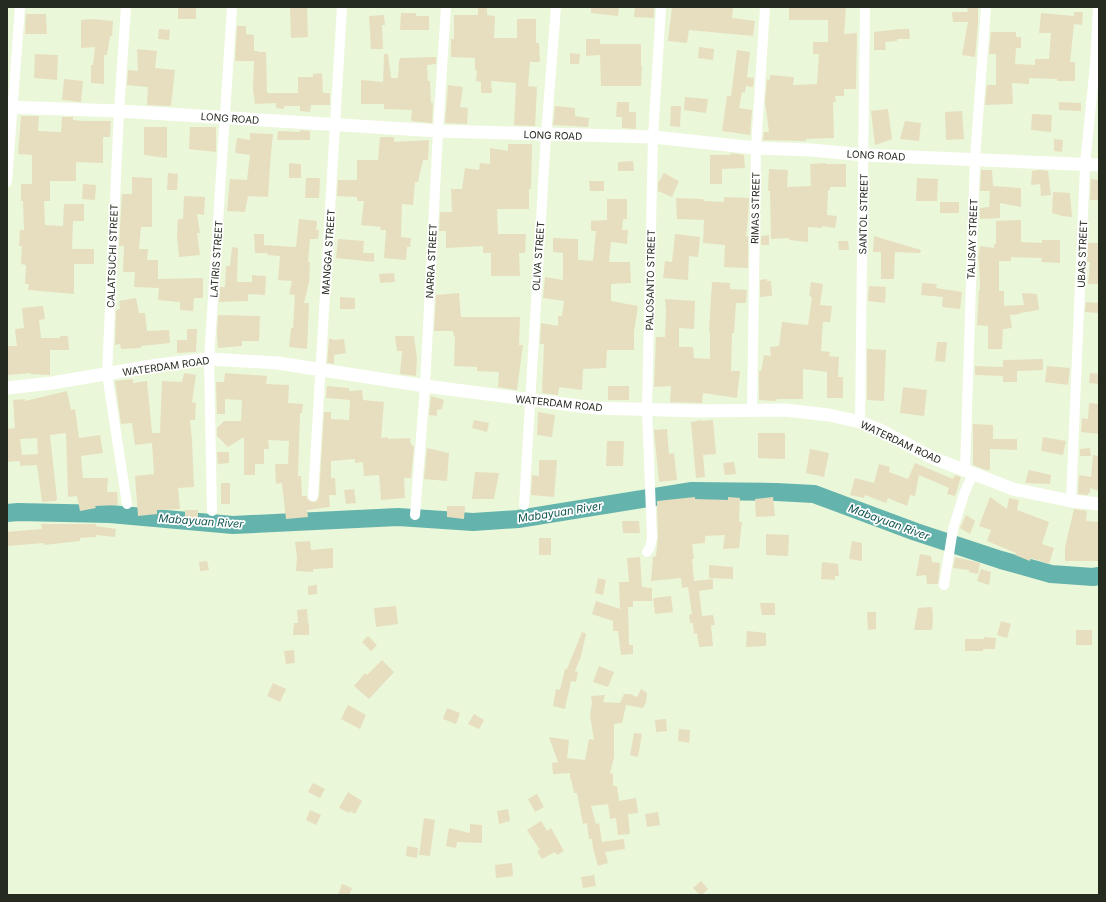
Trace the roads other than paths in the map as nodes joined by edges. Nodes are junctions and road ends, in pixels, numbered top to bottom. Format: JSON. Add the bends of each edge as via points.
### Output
{"nodes":[{"id":1,"x":20,"y":7,"type":"edge"},
{"id":2,"x":126,"y":7,"type":"edge"},
{"id":3,"x":232,"y":7,"type":"edge"},
{"id":4,"x":342,"y":7,"type":"edge"},
{"id":5,"x":446,"y":7,"type":"edge"},
{"id":6,"x":556,"y":7,"type":"edge"},
{"id":7,"x":661,"y":7,"type":"edge"},
{"id":8,"x":765,"y":7,"type":"edge"},
{"id":9,"x":865,"y":7,"type":"edge"},
{"id":10,"x":986,"y":7,"type":"edge"},
{"id":11,"x":1098,"y":7,"type":"edge"},
{"id":12,"x":10,"y":107,"type":"edge"},
{"id":13,"x":119,"y":111,"type":"junction"},
{"id":14,"x":226,"y":118,"type":"junction"},
{"id":15,"x":335,"y":124,"type":"junction"},
{"id":16,"x":438,"y":131,"type":"junction"},
{"id":17,"x":546,"y":135,"type":"junction"},
{"id":18,"x":653,"y":137,"type":"junction"},
{"id":19,"x":756,"y":148,"type":"junction"},
{"id":20,"x":864,"y":155,"type":"junction"},
{"id":21,"x":974,"y":159,"type":"junction"},
{"id":22,"x":1086,"y":164,"type":"junction"},
{"id":23,"x":1099,"y":165,"type":"edge"},
{"id":24,"x":7,"y":182,"type":"edge"},
{"id":25,"x":209,"y":359,"type":"junction"},
{"id":26,"x":320,"y":370,"type":"junction"},
{"id":27,"x":107,"y":374,"type":"junction"},
{"id":28,"x":425,"y":386,"type":"junction"},
{"id":29,"x":7,"y":388,"type":"edge"},
{"id":30,"x":530,"y":400,"type":"junction"},
{"id":31,"x":647,"y":409,"type":"junction"},
{"id":32,"x":752,"y":410,"type":"junction"},
{"id":33,"x":860,"y":422,"type":"junction"},
{"id":34,"x":969,"y":472,"type":"junction"},
{"id":35,"x":313,"y":496,"type":"dead end"},
{"id":36,"x":1071,"y":501,"type":"junction"},
{"id":37,"x":127,"y":504,"type":"dead end"},
{"id":38,"x":1099,"y":504,"type":"edge"},
{"id":39,"x":524,"y":505,"type":"dead end"},
{"id":40,"x":212,"y":511,"type":"dead end"},
{"id":41,"x":416,"y":515,"type":"dead end"},
{"id":42,"x":647,"y":552,"type":"dead end"},
{"id":43,"x":944,"y":585,"type":"dead end"}],
"edges":[{"from":1,"to":12,"type":"street"},
{"from":2,"to":13,"type":"street","name":"CALATSUCHI STREET"},
{"from":3,"to":14,"type":"street","name":"LATIRIS STREET"},
{"from":4,"to":15,"type":"street","name":"MANGGA STREET"},
{"from":5,"to":16,"type":"street","name":"NARRA STREET"},
{"from":6,"to":17,"type":"street","name":"OLIVA STREET"},
{"from":7,"to":18,"type":"street","name":"PALOSANTO STREET"},
{"from":8,"to":19,"type":"street","name":"RIMAS STREET"},
{"from":9,"to":20,"type":"street","name":"SANTOL STREET"},
{"from":10,"to":21,"type":"street","name":"TALISAY STREET"},
{"from":11,"to":22,"type":"street","name":"UBAS STREET"},
{"from":12,"to":13,"type":"street","name":"LONG ROAD"},
{"from":12,"to":24,"type":"street"},
{"from":13,"to":14,"type":"street","name":"LONG ROAD"},
{"from":13,"to":27,"type":"street","name":"CALATSUCHI STREET"},
{"from":14,"to":15,"type":"street","name":"LONG ROAD"},
{"from":14,"to":25,"type":"street","name":"LATIRIS STREET"},
{"from":15,"to":16,"type":"street","name":"LONG ROAD"},
{"from":15,"to":26,"type":"street","name":"MANGGA STREET"},
{"from":16,"to":17,"type":"street","name":"LONG ROAD"},
{"from":16,"to":28,"type":"street","name":"NARRA STREET"},
{"from":17,"to":18,"type":"street","name":"LONG ROAD"},
{"from":17,"to":30,"type":"street","name":"OLIVA STREET"},
{"from":18,"to":19,"type":"street","name":"LONG ROAD"},
{"from":18,"to":31,"type":"street","name":"PALOSANTO STREET"},
{"from":19,"to":20,"type":"street","name":"LONG ROAD"},
{"from":19,"to":32,"type":"street","name":"RIMAS STREET"},
{"from":20,"to":21,"type":"street","name":"LONG ROAD"},
{"from":20,"to":33,"type":"street","name":"SANTOL STREET"},
{"from":21,"to":22,"type":"street","name":"LONG ROAD"},
{"from":21,"to":34,"type":"street","name":"TALISAY STREET"},
{"from":22,"to":23,"type":"street","name":"LONG ROAD"},
{"from":22,"to":36,"type":"street","name":"UBAS STREET"},
{"from":25,"to":26,"type":"street","name":"WATERDAM ROAD","via":[[278,363]]},
{"from":25,"to":27,"type":"street","name":"WATERDAM ROAD"},
{"from":25,"to":40,"type":"street","name":"LATIRIS STREET"},
{"from":26,"to":28,"type":"street","name":"WATERDAM ROAD"},
{"from":26,"to":35,"type":"street","name":"MANGGA STREET"},
{"from":27,"to":29,"type":"street","name":"WATERDAM ROAD"},
{"from":27,"to":37,"type":"street","name":"CALATSUCHI STREET"},
{"from":28,"to":30,"type":"street","name":"WATERDAM ROAD"},
{"from":28,"to":41,"type":"street","name":"NARRA STREET"},
{"from":30,"to":31,"type":"street","name":"WATERDAM ROAD","via":[[596,408]]},
{"from":30,"to":39,"type":"street","name":"OLIVA STREET"},
{"from":31,"to":32,"type":"street","name":"WATERDAM ROAD"},
{"from":31,"to":42,"type":"street","name":"PALOSANTO STREET","via":[[652,538]]},
{"from":32,"to":33,"type":"street","name":"WATERDAM ROAD","via":[[785,410],[829,415]]},
{"from":33,"to":34,"type":"street","name":"WATERDAM ROAD"},
{"from":34,"to":36,"type":"street","name":"WATERDAM ROAD","via":[[1019,490]]},
{"from":34,"to":43,"type":"street","via":[[953,529]]},
{"from":36,"to":38,"type":"street","name":"WATERDAM ROAD"}]}
